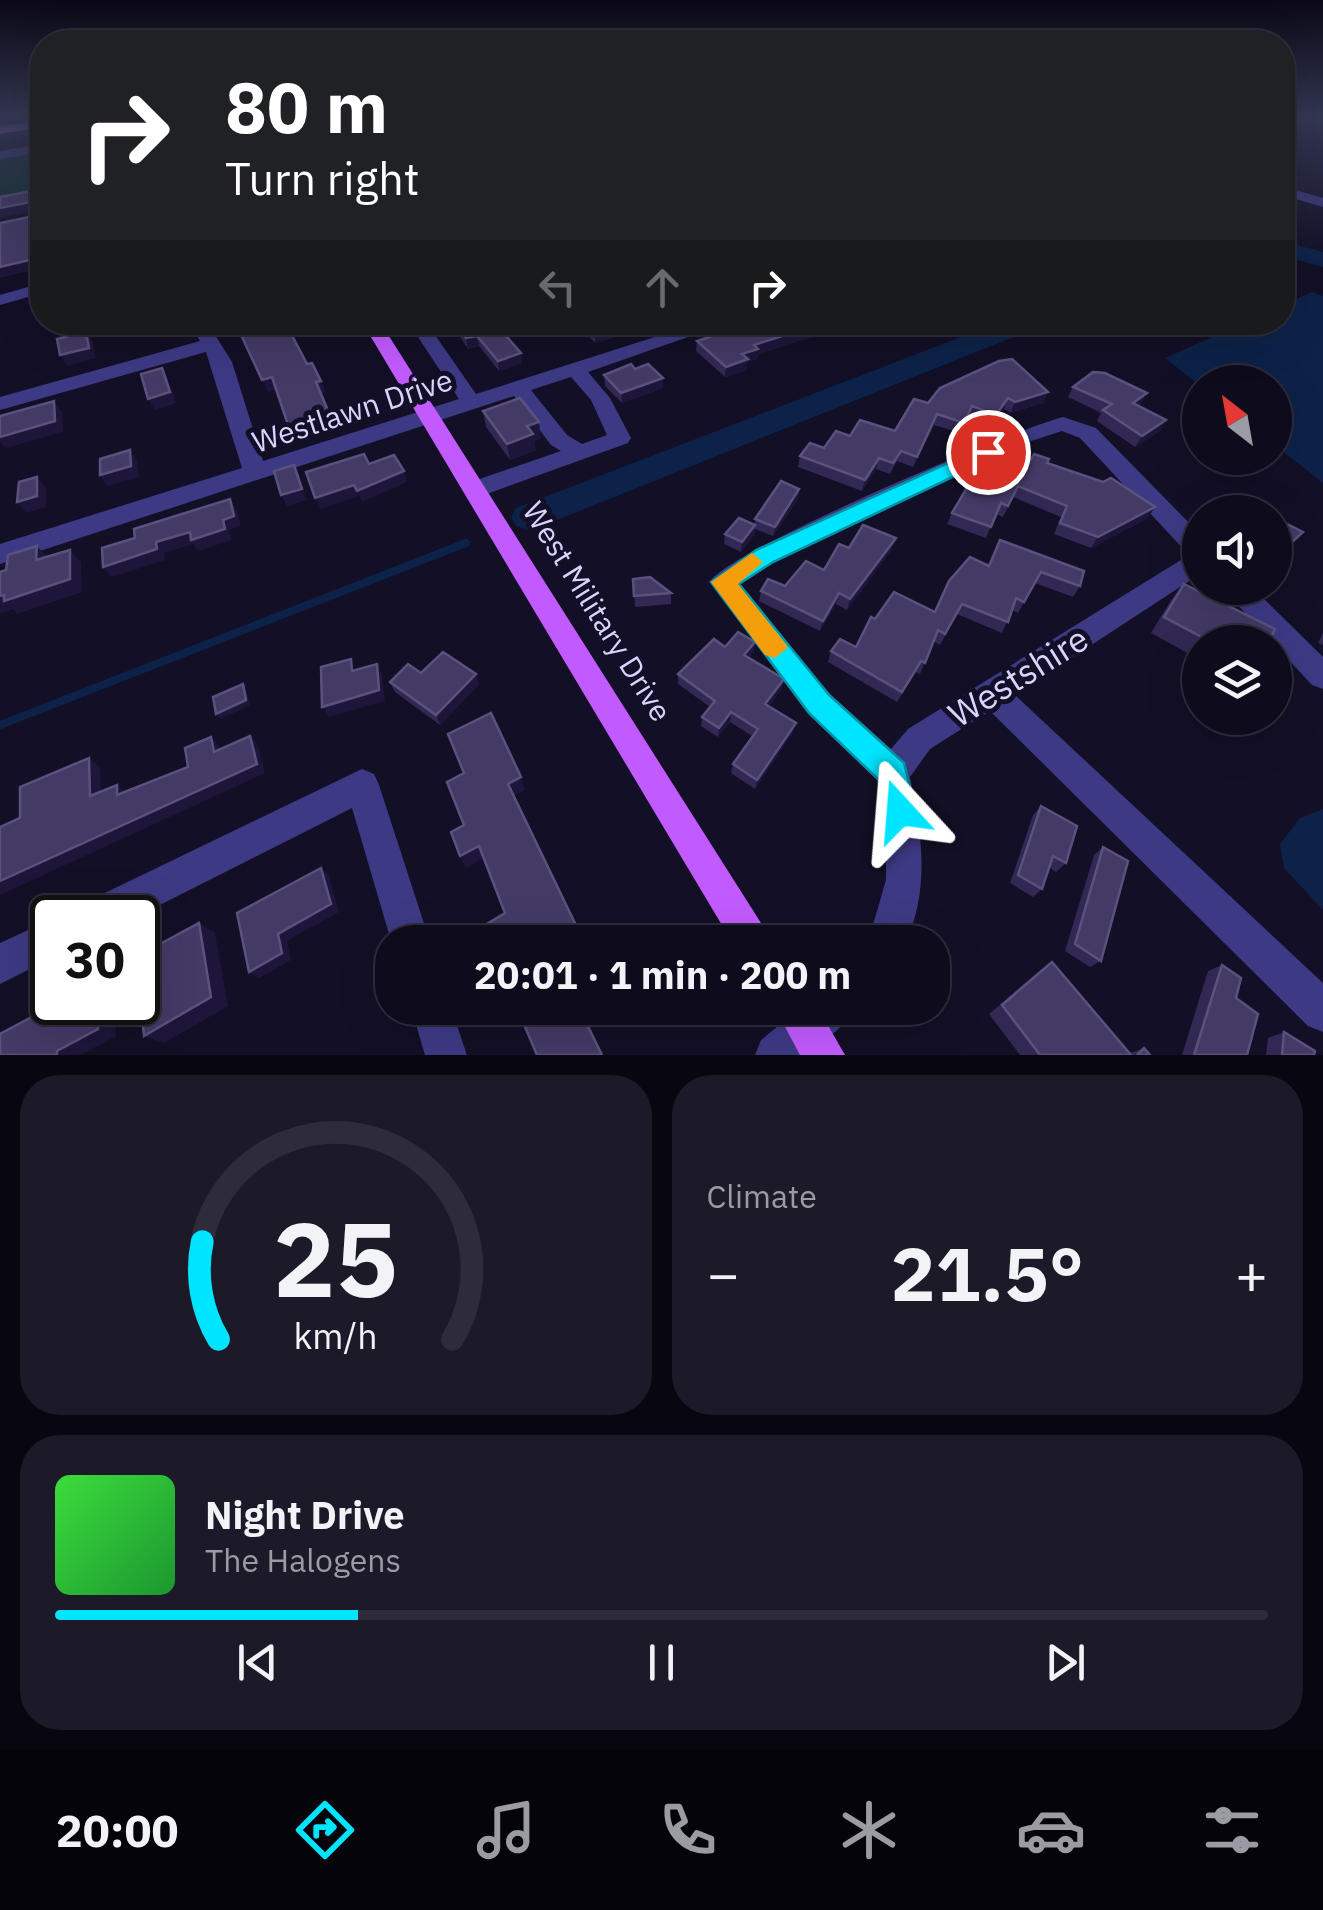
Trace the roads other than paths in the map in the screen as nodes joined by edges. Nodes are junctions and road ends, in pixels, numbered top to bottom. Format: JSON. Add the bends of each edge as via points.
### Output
{"nodes":[{"id":1,"x":1295,"y":194,"type":"edge"},
{"id":2,"x":1323,"y":204,"type":"edge"},
{"id":3,"x":30,"y":291,"type":"edge"},
{"id":4,"x":0,"y":300,"type":"edge"},
{"id":5,"x":206,"y":335,"type":"edge"},
{"id":6,"x":379,"y":335,"type":"edge"},
{"id":7,"x":426,"y":335,"type":"edge"},
{"id":8,"x":657,"y":335,"type":"edge"},
{"id":9,"x":212,"y":344,"type":"junction"},
{"id":10,"x":575,"y":369,"type":"junction"},
{"id":11,"x":518,"y":388,"type":"junction"},
{"id":12,"x":471,"y":402,"type":"junction"},
{"id":13,"x":0,"y":404,"type":"edge"},
{"id":14,"x":430,"y":415,"type":"junction"},
{"id":15,"x":580,"y":453,"type":"junction"},
{"id":16,"x":255,"y":472,"type":"junction"},
{"id":17,"x":476,"y":489,"type":"junction"},
{"id":18,"x":1182,"y":531,"type":"edge"},
{"id":19,"x":0,"y":554,"type":"edge"},
{"id":20,"x":1182,"y":573,"type":"edge"},
{"id":21,"x":1253,"y":605,"type":"edge"},
{"id":22,"x":1323,"y":676,"type":"edge"},
{"id":23,"x":992,"y":692,"type":"junction"},
{"id":24,"x":893,"y":773,"type":"junction"},
{"id":25,"x":140,"y":895,"type":"edge"},
{"id":26,"x":406,"y":925,"type":"edge"},
{"id":27,"x":744,"y":925,"type":"edge"},
{"id":28,"x":893,"y":925,"type":"edge"},
{"id":29,"x":30,"y":949,"type":"edge"},
{"id":30,"x":0,"y":964,"type":"edge"},
{"id":31,"x":1323,"y":1012,"type":"edge"},
{"id":32,"x":436,"y":1025,"type":"edge"},
{"id":33,"x":446,"y":1055,"type":"edge"}],
"edges":[{"from":1,"to":2,"type":"street"},
{"from":3,"to":4,"type":"street"},
{"from":5,"to":9,"type":"street"},
{"from":6,"to":14,"type":"main road","name":"West Military Drive"},
{"from":7,"to":12,"type":"street"},
{"from":8,"to":10,"type":"street","name":"Westlawn Drive"},
{"from":9,"to":13,"type":"street"},
{"from":9,"to":16,"type":"street"},
{"from":10,"to":11,"type":"street","name":"Westlawn Drive"},
{"from":10,"to":15,"type":"street","via":[[600,398],[620,438]]},
{"from":11,"to":12,"type":"street","name":"Westlawn Drive"},
{"from":11,"to":15,"type":"street","via":[[559,440]]},
{"from":12,"to":14,"type":"street","name":"Westlawn Drive"},
{"from":14,"to":16,"type":"street","name":"Westlawn Drive"},
{"from":14,"to":17,"type":"main road","name":"West Military Drive"},
{"from":15,"to":17,"type":"street"},
{"from":16,"to":19,"type":"street","name":"Westlawn Drive"},
{"from":17,"to":27,"type":"main road","name":"West Military Drive"},
{"from":18,"to":24,"type":"street","via":[[1088,433],[1063,424],[1020,437],[798,540],[723,582],[819,704]]},
{"from":20,"to":23,"type":"street","name":"Westshire"},
{"from":21,"to":22,"type":"street"},
{"from":23,"to":24,"type":"street","name":"Westshire","via":[[919,739]]},
{"from":23,"to":31,"type":"street"},
{"from":24,"to":28,"type":"street","via":[[908,850]]},
{"from":25,"to":26,"type":"street","via":[[362,785]]},
{"from":29,"to":30,"type":"street"},
{"from":32,"to":33,"type":"street"}]}
